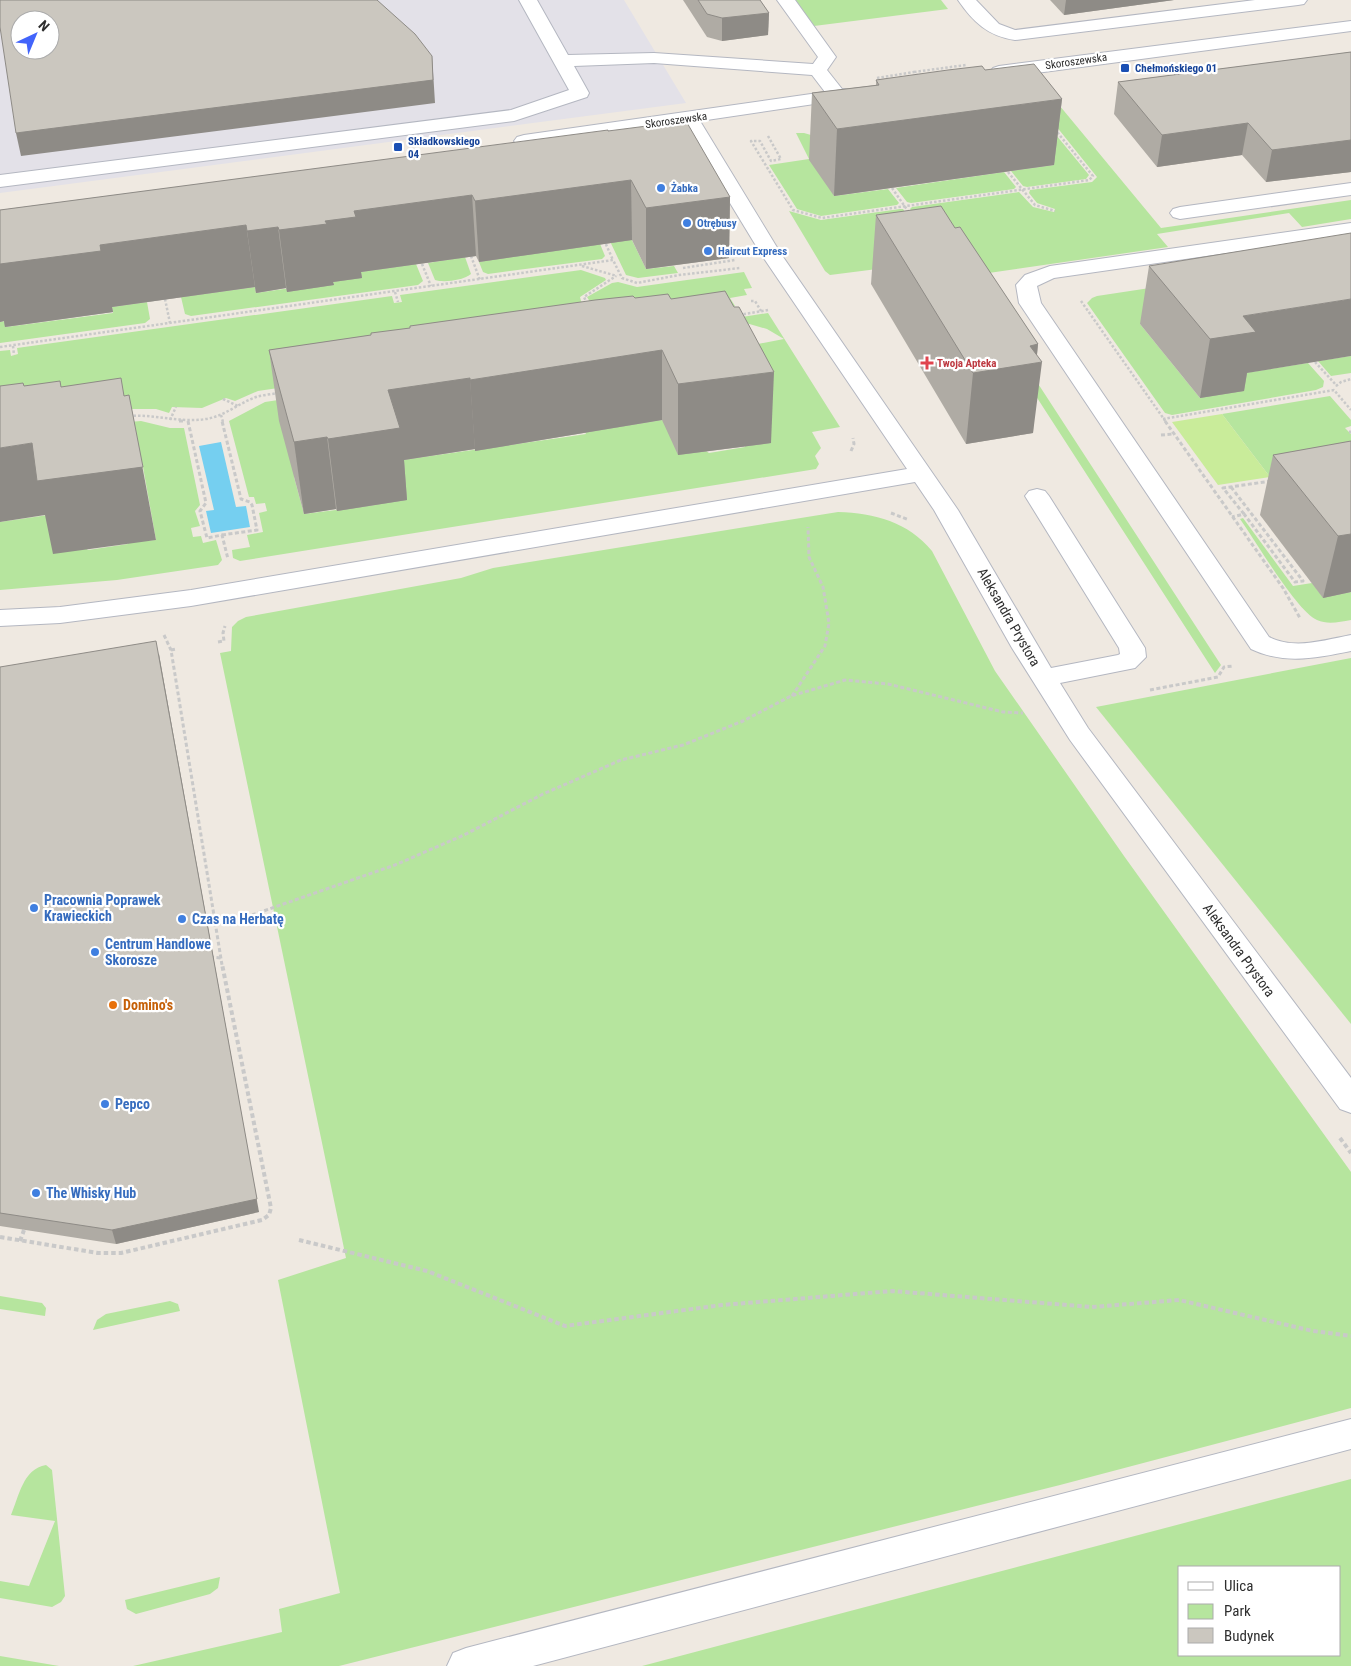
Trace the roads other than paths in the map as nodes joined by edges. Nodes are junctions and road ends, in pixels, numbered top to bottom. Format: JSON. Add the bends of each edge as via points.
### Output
{"nodes":[{"id":1,"x":528,"y":0,"type":"edge"},
{"id":2,"x":786,"y":0,"type":"edge"},
{"id":3,"x":967,"y":0,"type":"edge"},
{"id":4,"x":1298,"y":0,"type":"edge"},
{"id":5,"x":1279,"y":2,"type":"junction"},
{"id":6,"x":1351,"y":26,"type":"edge"},
{"id":7,"x":1310,"y":31,"type":"junction"},
{"id":8,"x":561,"y":61,"type":"junction"},
{"id":9,"x":818,"y":70,"type":"junction"},
{"id":10,"x":978,"y":75,"type":"edge"},
{"id":11,"x":920,"y":79,"type":"edge"},
{"id":12,"x":838,"y":96,"type":"junction"},
{"id":13,"x":689,"y":118,"type":"junction"},
{"id":14,"x":502,"y":144,"type":"edge"},
{"id":15,"x":0,"y":181,"type":"edge"},
{"id":16,"x":1351,"y":189,"type":"edge"},
{"id":17,"x":1180,"y":213,"type":"dead end"},
{"id":18,"x":1351,"y":229,"type":"edge"},
{"id":19,"x":919,"y":474,"type":"junction"},
{"id":20,"x":1037,"y":496,"type":"dead end"},
{"id":21,"x":0,"y":618,"type":"edge"},
{"id":22,"x":1351,"y":643,"type":"edge"},
{"id":23,"x":1044,"y":678,"type":"junction"},
{"id":24,"x":1351,"y":1101,"type":"edge"},
{"id":25,"x":1351,"y":1434,"type":"edge"},
{"id":26,"x":477,"y":1665,"type":"edge"}],
"edges":[{"from":1,"to":8,"type":"street"},
{"from":2,"to":9,"type":"street","via":[[827,57]]},
{"from":3,"to":5,"type":"street","via":[[985,24],[1015,36]]},
{"from":4,"to":5,"type":"street"},
{"from":5,"to":7,"type":"street"},
{"from":6,"to":7,"type":"street","name":"Skoroszewska"},
{"from":7,"to":10,"type":"street","name":"Skoroszewska"},
{"from":8,"to":9,"type":"street","via":[[654,58]]},
{"from":8,"to":15,"type":"street","via":[[580,94],[514,116]]},
{"from":9,"to":12,"type":"street"},
{"from":11,"to":12,"type":"street","name":"Skoroszewska"},
{"from":12,"to":13,"type":"street","name":"Skoroszewska"},
{"from":13,"to":14,"type":"street","name":"Skoroszewska","via":[[544,147]]},
{"from":13,"to":19,"type":"street","name":"Aleksandra Prystora","via":[[772,254]]},
{"from":16,"to":17,"type":"street"},
{"from":18,"to":22,"type":"street","via":[[1050,272],[1026,284],[1025,289],[1035,311],[1260,643],[1289,652]]},
{"from":19,"to":21,"type":"street","via":[[191,598],[60,616]]},
{"from":19,"to":23,"type":"street","name":"Aleksandra Prystora","via":[[946,510]]},
{"from":20,"to":23,"type":"street","via":[[1132,648],[1133,657],[1126,662]]},
{"from":23,"to":24,"type":"street","name":"Aleksandra Prystora","via":[[1079,734]]},
{"from":25,"to":26,"type":"street"}]}
